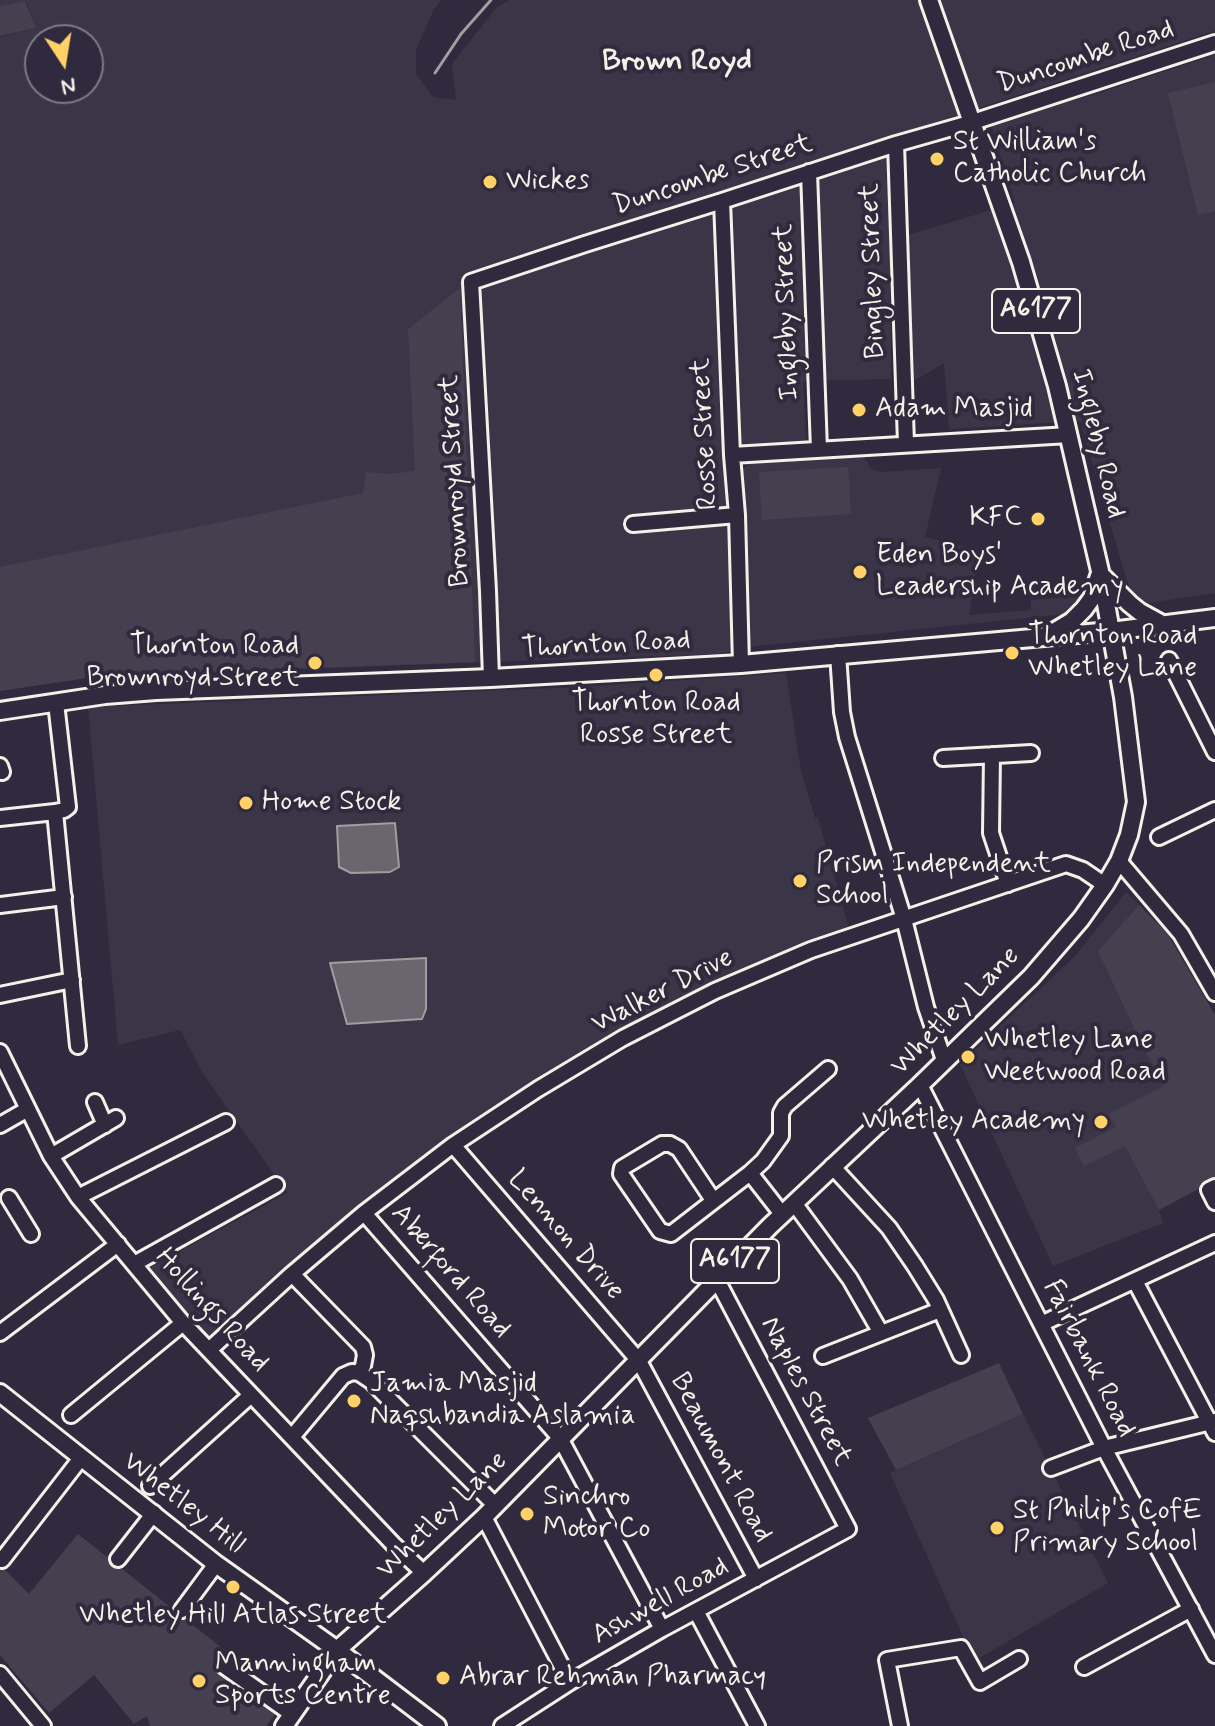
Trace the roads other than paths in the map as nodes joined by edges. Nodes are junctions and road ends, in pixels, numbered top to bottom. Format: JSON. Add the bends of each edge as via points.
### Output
{"nodes":[{"id":1,"x":929,"y":0,"type":"edge"},
{"id":2,"x":1215,"y":43,"type":"edge"},
{"id":3,"x":973,"y":122,"type":"junction"},
{"id":4,"x":896,"y":144,"type":"junction"},
{"id":5,"x":809,"y":172,"type":"junction"},
{"id":6,"x":722,"y":201,"type":"junction"},
{"id":7,"x":471,"y":282,"type":"joint"},
{"id":8,"x":1069,"y":435,"type":"junction"},
{"id":9,"x":906,"y":444,"type":"junction"},
{"id":10,"x":819,"y":450,"type":"junction"},
{"id":11,"x":732,"y":455,"type":"junction"},
{"id":12,"x":737,"y":515,"type":"junction"},
{"id":13,"x":633,"y":524,"type":"dead end"},
{"id":14,"x":1101,"y":573,"type":"junction"},
{"id":15,"x":1215,"y":618,"type":"edge"},
{"id":16,"x":1162,"y":624,"type":"junction"},
{"id":17,"x":1111,"y":631,"type":"junction"},
{"id":18,"x":1048,"y":636,"type":"junction"},
{"id":19,"x":838,"y":654,"type":"junction"},
{"id":20,"x":1169,"y":660,"type":"dead end"},
{"id":21,"x":741,"y":664,"type":"junction"},
{"id":22,"x":491,"y":678,"type":"junction"},
{"id":23,"x":56,"y":703,"type":"junction"},
{"id":24,"x":0,"y":711,"type":"edge"},
{"id":25,"x":1215,"y":752,"type":"edge"},
{"id":26,"x":1031,"y":753,"type":"dead end"},
{"id":27,"x":992,"y":755,"type":"junction"},
{"id":28,"x":943,"y":758,"type":"dead end"},
{"id":29,"x":1215,"y":810,"type":"edge"},
{"id":30,"x":55,"y":812,"type":"junction"},
{"id":31,"x":0,"y":818,"type":"edge"},
{"id":32,"x":1159,"y":837,"type":"dead end"},
{"id":33,"x":1119,"y":861,"type":"junction"},
{"id":34,"x":1008,"y":884,"type":"junction"},
{"id":35,"x":1105,"y":885,"type":"junction"},
{"id":36,"x":64,"y":897,"type":"junction"},
{"id":37,"x":0,"y":905,"type":"edge"},
{"id":38,"x":904,"y":919,"type":"junction"},
{"id":39,"x":72,"y":980,"type":"junction"},
{"id":40,"x":1215,"y":993,"type":"edge"},
{"id":41,"x":0,"y":995,"type":"edge"},
{"id":42,"x":78,"y":1046,"type":"dead end"},
{"id":43,"x":0,"y":1052,"type":"edge"},
{"id":44,"x":944,"y":1060,"type":"junction"},
{"id":45,"x":828,"y":1069,"type":"dead end"},
{"id":46,"x":920,"y":1085,"type":"junction"},
{"id":47,"x":95,"y":1102,"type":"dead end"},
{"id":48,"x":28,"y":1109,"type":"junction"},
{"id":49,"x":226,"y":1122,"type":"dead end"},
{"id":50,"x":0,"y":1125,"type":"edge"},
{"id":51,"x":453,"y":1145,"type":"junction"},
{"id":52,"x":51,"y":1156,"type":"junction"},
{"id":53,"x":832,"y":1166,"type":"junction"},
{"id":54,"x":750,"y":1173,"type":"junction"},
{"id":55,"x":276,"y":1185,"type":"dead end"},
{"id":56,"x":78,"y":1197,"type":"junction"},
{"id":57,"x":9,"y":1198,"type":"dead end"},
{"id":58,"x":713,"y":1200,"type":"junction"},
{"id":59,"x":788,"y":1208,"type":"junction"},
{"id":60,"x":364,"y":1213,"type":"junction"},
{"id":61,"x":31,"y":1234,"type":"dead end"},
{"id":62,"x":1215,"y":1243,"type":"edge"},
{"id":63,"x":118,"y":1244,"type":"junction"},
{"id":64,"x":134,"y":1264,"type":"junction"},
{"id":65,"x":292,"y":1274,"type":"junction"},
{"id":66,"x":717,"y":1280,"type":"junction"},
{"id":67,"x":1135,"y":1281,"type":"junction"},
{"id":68,"x":940,"y":1310,"type":"junction"},
{"id":69,"x":183,"y":1323,"type":"junction"},
{"id":70,"x":1041,"y":1324,"type":"junction"},
{"id":71,"x":0,"y":1333,"type":"edge"},
{"id":72,"x":881,"y":1333,"type":"junction"},
{"id":73,"x":209,"y":1350,"type":"junction"},
{"id":74,"x":961,"y":1355,"type":"dead end"},
{"id":75,"x":823,"y":1356,"type":"dead end"},
{"id":76,"x":639,"y":1361,"type":"junction"},
{"id":77,"x":359,"y":1373,"type":"junction"},
{"id":78,"x":0,"y":1393,"type":"edge"},
{"id":79,"x":251,"y":1395,"type":"junction"},
{"id":80,"x":71,"y":1415,"type":"dead end"},
{"id":81,"x":1213,"y":1425,"type":"edge"},
{"id":82,"x":292,"y":1437,"type":"junction"},
{"id":83,"x":560,"y":1438,"type":"junction"},
{"id":84,"x":1104,"y":1448,"type":"junction"},
{"id":85,"x":81,"y":1458,"type":"junction"},
{"id":86,"x":1051,"y":1468,"type":"dead end"},
{"id":87,"x":150,"y":1486,"type":"dead end"},
{"id":88,"x":490,"y":1511,"type":"junction"},
{"id":89,"x":154,"y":1513,"type":"junction"},
{"id":90,"x":848,"y":1529,"type":"joint"},
{"id":91,"x":118,"y":1559,"type":"dead end"},
{"id":92,"x":2,"y":1560,"type":"dead end"},
{"id":93,"x":216,"y":1564,"type":"junction"},
{"id":94,"x":424,"y":1573,"type":"junction"},
{"id":95,"x":756,"y":1579,"type":"junction"},
{"id":96,"x":1191,"y":1609,"type":"junction"},
{"id":97,"x":182,"y":1610,"type":"dead end"},
{"id":98,"x":696,"y":1611,"type":"junction"},
{"id":99,"x":662,"y":1629,"type":"junction"},
{"id":100,"x":337,"y":1650,"type":"junction"},
{"id":101,"x":1215,"y":1655,"type":"edge"},
{"id":102,"x":1019,"y":1659,"type":"dead end"},
{"id":103,"x":224,"y":1666,"type":"dead end"},
{"id":104,"x":1084,"y":1667,"type":"dead end"},
{"id":105,"x":0,"y":1674,"type":"edge"},
{"id":106,"x":570,"y":1682,"type":"junction"},
{"id":107,"x":288,"y":1720,"type":"edge"},
{"id":108,"x":43,"y":1726,"type":"edge"},
{"id":109,"x":437,"y":1726,"type":"edge"},
{"id":110,"x":502,"y":1726,"type":"edge"},
{"id":111,"x":757,"y":1726,"type":"edge"},
{"id":112,"x":900,"y":1726,"type":"edge"}],
"edges":[{"from":1,"to":3,"type":"main road","name":"Ingleby Road","number":"A6177"},
{"from":2,"to":3,"type":"street","name":"Duncombe Road"},
{"from":3,"to":4,"type":"street","name":"Duncombe Street"},
{"from":3,"to":8,"type":"main road","name":"Ingleby Road","number":"A6177","via":[[1033,300]]},
{"from":4,"to":5,"type":"street","name":"Duncombe Street"},
{"from":4,"to":9,"type":"street","name":"Bingley Street"},
{"from":5,"to":6,"type":"street","name":"Duncombe Street"},
{"from":5,"to":10,"type":"street","name":"Ingleby Street"},
{"from":6,"to":7,"type":"street","name":"Duncombe Street"},
{"from":6,"to":11,"type":"street","name":"Rosse Street"},
{"from":7,"to":22,"type":"street","name":"Brownroyd Street"},
{"from":8,"to":9,"type":"street"},
{"from":8,"to":14,"type":"main road","name":"Ingleby Road","number":"A6177"},
{"from":9,"to":10,"type":"street"},
{"from":10,"to":11,"type":"street"},
{"from":11,"to":12,"type":"street","name":"Rosse Street"},
{"from":12,"to":13,"type":"street"},
{"from":12,"to":21,"type":"street","name":"Rosse Street"},
{"from":14,"to":16,"type":"main road","via":[[1130,604]]},
{"from":14,"to":17,"type":"main road","name":"Ingleby Road","number":"A6177"},
{"from":14,"to":18,"type":"main road","via":[[1084,609]]},
{"from":15,"to":16,"type":"main road","name":"Thornton Road"},
{"from":16,"to":17,"type":"main road","name":"Thornton Road"},
{"from":17,"to":18,"type":"main road","name":"Thornton Road"},
{"from":17,"to":33,"type":"main road","name":"Whetley Lane","number":"A6177","via":[[1136,802]]},
{"from":18,"to":19,"type":"main road","name":"Thornton Road"},
{"from":19,"to":21,"type":"main road","name":"Thornton Road"},
{"from":19,"to":38,"type":"street","via":[[847,737]]},
{"from":20,"to":25,"type":"street"},
{"from":21,"to":22,"type":"main road","name":"Thornton Road"},
{"from":22,"to":23,"type":"main road","name":"Thornton Road","via":[[156,691]]},
{"from":23,"to":24,"type":"main road","name":"Thornton Road"},
{"from":23,"to":30,"type":"street","via":[[68,807]]},
{"from":26,"to":27,"type":"street"},
{"from":27,"to":28,"type":"street"},
{"from":27,"to":34,"type":"street","via":[[991,833]]},
{"from":29,"to":32,"type":"street"},
{"from":30,"to":31,"type":"street"},
{"from":30,"to":36,"type":"street"},
{"from":33,"to":35,"type":"main road","name":"Whetley Lane","number":"A6177"},
{"from":33,"to":40,"type":"street","via":[[1181,934]]},
{"from":34,"to":35,"type":"street","name":"Walker Drive","via":[[1066,864]]},
{"from":34,"to":38,"type":"street","name":"Walker Drive"},
{"from":35,"to":44,"type":"main road","name":"Whetley Lane","number":"A6177","via":[[1031,977]]},
{"from":36,"to":37,"type":"street"},
{"from":36,"to":39,"type":"street"},
{"from":38,"to":44,"type":"street"},
{"from":38,"to":51,"type":"street","name":"Walker Drive","via":[[811,950],[715,991],[623,1038]]},
{"from":39,"to":41,"type":"street"},
{"from":39,"to":42,"type":"street"},
{"from":43,"to":48,"type":"street","name":"Hollings Road"},
{"from":44,"to":46,"type":"main road","name":"Whetley Lane","number":"A6177"},
{"from":45,"to":54,"type":"street","via":[[785,1106],[781,1136]]},
{"from":46,"to":53,"type":"main road","name":"Whetley Lane","number":"A6177"},
{"from":46,"to":70,"type":"street","name":"Fairbank Road"},
{"from":47,"to":52,"type":"street","via":[[110,1121]]},
{"from":48,"to":50,"type":"street"},
{"from":48,"to":52,"type":"street","name":"Hollings Road"},
{"from":49,"to":56,"type":"street"},
{"from":51,"to":60,"type":"street","name":"Walker Drive"},
{"from":51,"to":76,"type":"street","name":"Lennon Drive"},
{"from":52,"to":56,"type":"street","name":"Hollings Road"},
{"from":53,"to":59,"type":"main road","name":"Whetley Lane","number":"A6177"},
{"from":53,"to":68,"type":"street","via":[[889,1228]]},
{"from":54,"to":58,"type":"street"},
{"from":54,"to":59,"type":"street"},
{"from":55,"to":64,"type":"street"},
{"from":56,"to":63,"type":"street","name":"Hollings Road"},
{"from":57,"to":61,"type":"street"},
{"from":58,"to":58,"type":"street","via":[[671,1234],[660,1231],[622,1168],[670,1144],[679,1149]]},
{"from":59,"to":66,"type":"main road","name":"Whetley Lane","number":"A6177"},
{"from":59,"to":72,"type":"street","via":[[850,1279]]},
{"from":60,"to":65,"type":"street","name":"Walker Drive"},
{"from":60,"to":83,"type":"street","name":"Aberford Road"},
{"from":62,"to":67,"type":"street"},
{"from":63,"to":64,"type":"street","name":"Hollings Road"},
{"from":63,"to":71,"type":"street"},
{"from":64,"to":69,"type":"street","name":"Hollings Road"},
{"from":65,"to":73,"type":"street","name":"Walker Drive"},
{"from":65,"to":77,"type":"street","via":[[363,1347]]},
{"from":66,"to":76,"type":"main road","name":"Whetley Lane","number":"A6177"},
{"from":66,"to":90,"type":"street","name":"Naples Street"},
{"from":67,"to":70,"type":"street"},
{"from":67,"to":81,"type":"street"},
{"from":68,"to":72,"type":"street"},
{"from":68,"to":74,"type":"street"},
{"from":69,"to":73,"type":"street","name":"Hollings Road"},
{"from":69,"to":80,"type":"street"},
{"from":70,"to":84,"type":"street","name":"Fairbank Road"},
{"from":72,"to":75,"type":"street"},
{"from":73,"to":79,"type":"street","name":"Hollings Road"},
{"from":76,"to":83,"type":"main road","name":"Whetley Lane","number":"A6177"},
{"from":76,"to":95,"type":"street","name":"Beaumont Road"},
{"from":77,"to":82,"type":"street","via":[[343,1376]]},
{"from":77,"to":88,"type":"street"},
{"from":78,"to":85,"type":"main road","name":"Whetley Hill"},
{"from":79,"to":82,"type":"street","name":"Hollings Road"},
{"from":79,"to":87,"type":"street"},
{"from":81,"to":84,"type":"street"},
{"from":82,"to":94,"type":"street","name":"Hollings Road"},
{"from":83,"to":88,"type":"main road","name":"Whetley Lane","number":"A6177"},
{"from":83,"to":99,"type":"street","name":"Aberford Road"},
{"from":84,"to":86,"type":"street"},
{"from":84,"to":96,"type":"street","name":"Fairbank Road"},
{"from":85,"to":89,"type":"main road","name":"Whetley Hill"},
{"from":85,"to":92,"type":"street"},
{"from":88,"to":94,"type":"main road","name":"Whetley Lane","number":"A6177"},
{"from":88,"to":106,"type":"street"},
{"from":89,"to":91,"type":"street"},
{"from":89,"to":93,"type":"main road","name":"Whetley Hill"},
{"from":90,"to":95,"type":"street","name":"Ashwell Road"},
{"from":93,"to":97,"type":"street"},
{"from":93,"to":100,"type":"main road","name":"Whetley Hill"},
{"from":94,"to":100,"type":"main road","name":"Whetley Lane","number":"A6177"},
{"from":95,"to":98,"type":"street","name":"Ashwell Road"},
{"from":96,"to":101,"type":"street","name":"Fairbank Road"},
{"from":96,"to":104,"type":"street"},
{"from":98,"to":99,"type":"street","name":"Ashwell Road"},
{"from":98,"to":111,"type":"street"},
{"from":99,"to":106,"type":"street","name":"Ashwell Road"},
{"from":100,"to":107,"type":"main road","number":"A6177"},
{"from":100,"to":109,"type":"main road","name":"Whetley Hill"},
{"from":102,"to":112,"type":"street","via":[[980,1682],[961,1648],[887,1660]]},
{"from":103,"to":107,"type":"street"},
{"from":105,"to":108,"type":"street"},
{"from":106,"to":110,"type":"street","name":"Ashwell Road"}]}
